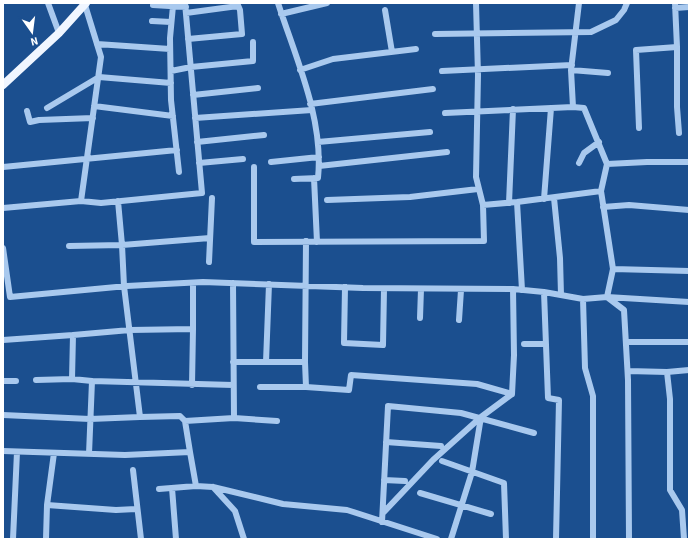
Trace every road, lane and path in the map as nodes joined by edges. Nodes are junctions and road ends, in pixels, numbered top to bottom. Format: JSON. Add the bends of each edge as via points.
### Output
{"nodes":[{"id":1,"x":48,"y":3,"type":"edge"},
{"id":2,"x":278,"y":3,"type":"edge"},
{"id":3,"x":327,"y":3,"type":"edge"},
{"id":4,"x":476,"y":3,"type":"edge"},
{"id":5,"x":579,"y":3,"type":"edge"},
{"id":6,"x":627,"y":3,"type":"edge"},
{"id":7,"x":85,"y":4,"type":"edge"},
{"id":8,"x":238,"y":4,"type":"edge"},
{"id":9,"x":153,"y":5,"type":"dead end"},
{"id":10,"x":675,"y":5,"type":"edge"},
{"id":11,"x":172,"y":6,"type":"junction"},
{"id":12,"x":689,"y":7,"type":"edge"},
{"id":13,"x":186,"y":8,"type":"edge"},
{"id":14,"x":385,"y":10,"type":"dead end"},
{"id":15,"x":281,"y":14,"type":"junction"},
{"id":16,"x":152,"y":21,"type":"dead end"},
{"id":17,"x":171,"y":22,"type":"junction"},
{"id":18,"x":577,"y":30,"type":"junction"},
{"id":19,"x":59,"y":32,"type":"junction"},
{"id":20,"x":477,"y":33,"type":"junction"},
{"id":21,"x":435,"y":34,"type":"dead end"},
{"id":22,"x":188,"y":39,"type":"junction"},
{"id":23,"x":253,"y":42,"type":"dead end"},
{"id":24,"x":97,"y":44,"type":"junction"},
{"id":25,"x":677,"y":47,"type":"junction"},
{"id":26,"x":170,"y":49,"type":"junction"},
{"id":27,"x":416,"y":49,"type":"dead end"},
{"id":28,"x":392,"y":52,"type":"junction"},
{"id":29,"x":191,"y":67,"type":"junction"},
{"id":30,"x":572,"y":67,"type":"junction"},
{"id":31,"x":478,"y":69,"type":"junction"},
{"id":32,"x":300,"y":70,"type":"junction"},
{"id":33,"x":171,"y":71,"type":"junction"},
{"id":34,"x":442,"y":71,"type":"dead end"},
{"id":35,"x":608,"y":73,"type":"dead end"},
{"id":36,"x":98,"y":77,"type":"junction"},
{"id":37,"x":171,"y":83,"type":"junction"},
{"id":38,"x":3,"y":85,"type":"edge"},
{"id":39,"x":258,"y":88,"type":"dead end"},
{"id":40,"x":432,"y":89,"type":"dead end"},
{"id":41,"x":193,"y":95,"type":"junction"},
{"id":42,"x":94,"y":106,"type":"junction"},
{"id":43,"x":311,"y":107,"type":"junction"},
{"id":44,"x":573,"y":107,"type":"junction"},
{"id":45,"x":46,"y":108,"type":"dead end"},
{"id":46,"x":551,"y":108,"type":"junction"},
{"id":47,"x":513,"y":109,"type":"junction"},
{"id":48,"x":27,"y":111,"type":"dead end"},
{"id":49,"x":477,"y":112,"type":"junction"},
{"id":50,"x":445,"y":113,"type":"dead end"},
{"id":51,"x":173,"y":116,"type":"junction"},
{"id":52,"x":93,"y":118,"type":"junction"},
{"id":53,"x":195,"y":118,"type":"junction"},
{"id":54,"x":639,"y":128,"type":"dead end"},
{"id":55,"x":430,"y":132,"type":"dead end"},
{"id":56,"x":679,"y":133,"type":"dead end"},
{"id":57,"x":264,"y":135,"type":"dead end"},
{"id":58,"x":197,"y":142,"type":"junction"},
{"id":59,"x":318,"y":142,"type":"junction"},
{"id":60,"x":599,"y":142,"type":"junction"},
{"id":61,"x":177,"y":150,"type":"junction"},
{"id":62,"x":447,"y":152,"type":"dead end"},
{"id":63,"x":319,"y":157,"type":"junction"},
{"id":64,"x":244,"y":159,"type":"dead end"},
{"id":65,"x":87,"y":160,"type":"junction"},
{"id":66,"x":271,"y":162,"type":"dead end"},
{"id":67,"x":689,"y":162,"type":"edge"},
{"id":68,"x":199,"y":163,"type":"junction"},
{"id":69,"x":579,"y":163,"type":"dead end"},
{"id":70,"x":607,"y":164,"type":"junction"},
{"id":71,"x":319,"y":166,"type":"junction"},
{"id":72,"x":3,"y":167,"type":"edge"},
{"id":73,"x":254,"y":167,"type":"dead end"},
{"id":74,"x":179,"y":172,"type":"dead end"},
{"id":75,"x":314,"y":178,"type":"junction"},
{"id":76,"x":294,"y":179,"type":"dead end"},
{"id":77,"x":478,"y":189,"type":"junction"},
{"id":78,"x":601,"y":191,"type":"junction"},
{"id":79,"x":212,"y":198,"type":"dead end"},
{"id":80,"x":554,"y":198,"type":"junction"},
{"id":81,"x":544,"y":199,"type":"junction"},
{"id":82,"x":327,"y":200,"type":"dead end"},
{"id":83,"x":81,"y":201,"type":"junction"},
{"id":84,"x":118,"y":201,"type":"junction"},
{"id":85,"x":518,"y":202,"type":"junction"},
{"id":86,"x":509,"y":203,"type":"junction"},
{"id":87,"x":482,"y":204,"type":"junction"},
{"id":88,"x":603,"y":207,"type":"junction"},
{"id":89,"x":3,"y":208,"type":"edge"},
{"id":90,"x":689,"y":210,"type":"edge"},
{"id":91,"x":210,"y":238,"type":"junction"},
{"id":92,"x":306,"y":241,"type":"junction"},
{"id":93,"x":317,"y":242,"type":"junction"},
{"id":94,"x":122,"y":245,"type":"junction"},
{"id":95,"x":69,"y":246,"type":"dead end"},
{"id":96,"x":3,"y":248,"type":"edge"},
{"id":97,"x":3,"y":252,"type":"edge"},
{"id":98,"x":209,"y":262,"type":"dead end"},
{"id":99,"x":613,"y":269,"type":"junction"},
{"id":100,"x":689,"y":271,"type":"edge"},
{"id":101,"x":193,"y":283,"type":"junction"},
{"id":102,"x":233,"y":283,"type":"junction"},
{"id":103,"x":269,"y":284,"type":"junction"},
{"id":104,"x":6,"y":285,"type":"edge"},
{"id":105,"x":307,"y":285,"type":"junction"},
{"id":106,"x":124,"y":286,"type":"junction"},
{"id":107,"x":345,"y":287,"type":"junction"},
{"id":108,"x":384,"y":289,"type":"junction"},
{"id":109,"x":420,"y":289,"type":"junction"},
{"id":110,"x":513,"y":289,"type":"junction"},
{"id":111,"x":461,"y":290,"type":"junction"},
{"id":112,"x":522,"y":290,"type":"junction"},
{"id":113,"x":544,"y":292,"type":"junction"},
{"id":114,"x":561,"y":295,"type":"junction"},
{"id":115,"x":607,"y":297,"type":"junction"},
{"id":116,"x":583,"y":299,"type":"junction"},
{"id":117,"x":689,"y":302,"type":"edge"},
{"id":118,"x":420,"y":318,"type":"dead end"},
{"id":119,"x":459,"y":320,"type":"dead end"},
{"id":120,"x":193,"y":329,"type":"junction"},
{"id":121,"x":130,"y":330,"type":"junction"},
{"id":122,"x":73,"y":335,"type":"junction"},
{"id":123,"x":3,"y":340,"type":"edge"},
{"id":124,"x":626,"y":342,"type":"junction"},
{"id":125,"x":689,"y":342,"type":"edge"},
{"id":126,"x":524,"y":344,"type":"dead end"},
{"id":127,"x":546,"y":344,"type":"junction"},
{"id":128,"x":233,"y":362,"type":"junction"},
{"id":129,"x":266,"y":362,"type":"junction"},
{"id":130,"x":305,"y":362,"type":"junction"},
{"id":131,"x":689,"y":370,"type":"edge"},
{"id":132,"x":628,"y":371,"type":"junction"},
{"id":133,"x":667,"y":372,"type":"junction"},
{"id":134,"x":72,"y":379,"type":"junction"},
{"id":135,"x":36,"y":380,"type":"dead end"},
{"id":136,"x":3,"y":381,"type":"edge"},
{"id":137,"x":16,"y":381,"type":"dead end"},
{"id":138,"x":92,"y":381,"type":"junction"},
{"id":139,"x":136,"y":384,"type":"junction"},
{"id":140,"x":192,"y":385,"type":"junction"},
{"id":141,"x":233,"y":385,"type":"junction"},
{"id":142,"x":260,"y":387,"type":"dead end"},
{"id":143,"x":306,"y":387,"type":"junction"},
{"id":144,"x":512,"y":394,"type":"junction"},
{"id":145,"x":3,"y":415,"type":"edge"},
{"id":146,"x":140,"y":417,"type":"junction"},
{"id":147,"x":481,"y":417,"type":"junction"},
{"id":148,"x":234,"y":418,"type":"junction"},
{"id":149,"x":90,"y":419,"type":"junction"},
{"id":150,"x":185,"y":421,"type":"junction"},
{"id":151,"x":277,"y":421,"type":"dead end"},
{"id":152,"x":534,"y":433,"type":"dead end"},
{"id":153,"x":386,"y":442,"type":"junction"},
{"id":154,"x":441,"y":446,"type":"dead end"},
{"id":155,"x":3,"y":451,"type":"edge"},
{"id":156,"x":17,"y":452,"type":"junction"},
{"id":157,"x":190,"y":452,"type":"junction"},
{"id":158,"x":54,"y":453,"type":"junction"},
{"id":159,"x":89,"y":454,"type":"junction"},
{"id":160,"x":442,"y":461,"type":"dead end"},
{"id":161,"x":133,"y":470,"type":"dead end"},
{"id":162,"x":472,"y":472,"type":"junction"},
{"id":163,"x":384,"y":480,"type":"junction"},
{"id":164,"x":405,"y":481,"type":"dead end"},
{"id":165,"x":196,"y":486,"type":"junction"},
{"id":166,"x":213,"y":487,"type":"junction"},
{"id":167,"x":172,"y":488,"type":"junction"},
{"id":168,"x":159,"y":489,"type":"dead end"},
{"id":169,"x":420,"y":493,"type":"dead end"},
{"id":170,"x":47,"y":505,"type":"junction"},
{"id":171,"x":461,"y":506,"type":"junction"},
{"id":172,"x":136,"y":509,"type":"junction"},
{"id":173,"x":383,"y":513,"type":"junction"},
{"id":174,"x":491,"y":514,"type":"dead end"},
{"id":175,"x":382,"y":522,"type":"junction"},
{"id":176,"x":13,"y":539,"type":"edge"},
{"id":177,"x":46,"y":539,"type":"edge"},
{"id":178,"x":141,"y":539,"type":"edge"},
{"id":179,"x":176,"y":539,"type":"edge"},
{"id":180,"x":244,"y":539,"type":"edge"},
{"id":181,"x":437,"y":539,"type":"edge"},
{"id":182,"x":451,"y":539,"type":"edge"},
{"id":183,"x":506,"y":539,"type":"edge"},
{"id":184,"x":556,"y":539,"type":"edge"},
{"id":185,"x":593,"y":539,"type":"edge"},
{"id":186,"x":628,"y":539,"type":"edge"},
{"id":187,"x":684,"y":539,"type":"edge"}],
"edges":[{"from":1,"to":19,"type":"street"},
{"from":2,"to":15,"type":"street"},
{"from":3,"to":15,"type":"street"},
{"from":4,"to":20,"type":"street"},
{"from":5,"to":18,"type":"street"},
{"from":6,"to":18,"type":"street","via":[[616,20],[592,32]]},
{"from":7,"to":19,"type":"main road"},
{"from":7,"to":24,"type":"street"},
{"from":8,"to":13,"type":"street"},
{"from":8,"to":22,"type":"street","via":[[242,34]]},
{"from":9,"to":11,"type":"street"},
{"from":10,"to":12,"type":"street"},
{"from":10,"to":25,"type":"street"},
{"from":11,"to":13,"type":"street"},
{"from":11,"to":17,"type":"street"},
{"from":13,"to":22,"type":"street"},
{"from":14,"to":28,"type":"street"},
{"from":15,"to":32,"type":"street"},
{"from":16,"to":17,"type":"street"},
{"from":17,"to":26,"type":"street"},
{"from":18,"to":20,"type":"street"},
{"from":18,"to":30,"type":"street"},
{"from":19,"to":38,"type":"main road"},
{"from":20,"to":21,"type":"street"},
{"from":20,"to":31,"type":"street"},
{"from":22,"to":29,"type":"street"},
{"from":23,"to":29,"type":"street","via":[[253,61]]},
{"from":24,"to":26,"type":"street"},
{"from":24,"to":36,"type":"street","via":[[101,57]]},
{"from":25,"to":54,"type":"street","via":[[636,50]]},
{"from":25,"to":56,"type":"street"},
{"from":26,"to":33,"type":"street"},
{"from":27,"to":28,"type":"street"},
{"from":28,"to":32,"type":"street","via":[[333,59]]},
{"from":29,"to":33,"type":"street"},
{"from":29,"to":41,"type":"street"},
{"from":30,"to":31,"type":"street"},
{"from":30,"to":35,"type":"street"},
{"from":30,"to":44,"type":"street"},
{"from":31,"to":34,"type":"street"},
{"from":31,"to":49,"type":"street"},
{"from":32,"to":43,"type":"street"},
{"from":33,"to":37,"type":"street"},
{"from":36,"to":37,"type":"street"},
{"from":36,"to":42,"type":"street"},
{"from":36,"to":45,"type":"street"},
{"from":37,"to":51,"type":"street"},
{"from":39,"to":41,"type":"street"},
{"from":40,"to":43,"type":"street"},
{"from":41,"to":53,"type":"street"},
{"from":42,"to":51,"type":"street"},
{"from":42,"to":52,"type":"street"},
{"from":43,"to":53,"type":"street"},
{"from":43,"to":59,"type":"street","via":[[317,124]]},
{"from":44,"to":46,"type":"street"},
{"from":44,"to":60,"type":"street","via":[[584,108]]},
{"from":46,"to":47,"type":"street"},
{"from":46,"to":81,"type":"street"},
{"from":47,"to":49,"type":"street"},
{"from":47,"to":86,"type":"street"},
{"from":48,"to":52,"type":"street","via":[[30,122]]},
{"from":49,"to":50,"type":"street"},
{"from":49,"to":77,"type":"street"},
{"from":51,"to":61,"type":"street"},
{"from":52,"to":65,"type":"street"},
{"from":53,"to":58,"type":"street"},
{"from":55,"to":59,"type":"street"},
{"from":57,"to":58,"type":"street"},
{"from":58,"to":68,"type":"street"},
{"from":59,"to":63,"type":"street"},
{"from":60,"to":69,"type":"street","via":[[584,153]]},
{"from":60,"to":70,"type":"street"},
{"from":61,"to":65,"type":"street"},
{"from":61,"to":74,"type":"street"},
{"from":62,"to":71,"type":"street"},
{"from":63,"to":66,"type":"street"},
{"from":63,"to":71,"type":"street"},
{"from":64,"to":68,"type":"street"},
{"from":65,"to":72,"type":"street"},
{"from":65,"to":83,"type":"street"},
{"from":67,"to":70,"type":"street"},
{"from":68,"to":84,"type":"street","via":[[202,193]]},
{"from":70,"to":78,"type":"street"},
{"from":71,"to":75,"type":"street","via":[[318,178]]},
{"from":73,"to":92,"type":"street","via":[[254,242]]},
{"from":75,"to":76,"type":"street"},
{"from":75,"to":93,"type":"street"},
{"from":77,"to":82,"type":"street","via":[[410,197]]},
{"from":77,"to":87,"type":"street"},
{"from":78,"to":80,"type":"street"},
{"from":78,"to":88,"type":"street"},
{"from":79,"to":91,"type":"street"},
{"from":80,"to":81,"type":"street"},
{"from":80,"to":114,"type":"street"},
{"from":81,"to":85,"type":"street"},
{"from":83,"to":84,"type":"street"},
{"from":83,"to":89,"type":"street"},
{"from":84,"to":94,"type":"street"},
{"from":85,"to":86,"type":"street"},
{"from":85,"to":112,"type":"street"},
{"from":86,"to":87,"type":"street"},
{"from":87,"to":93,"type":"street","via":[[484,241]]},
{"from":88,"to":90,"type":"street","via":[[629,205]]},
{"from":88,"to":99,"type":"street"},
{"from":91,"to":94,"type":"street"},
{"from":91,"to":98,"type":"street"},
{"from":92,"to":93,"type":"street"},
{"from":92,"to":105,"type":"street"},
{"from":94,"to":95,"type":"street"},
{"from":94,"to":106,"type":"street"},
{"from":96,"to":97,"type":"street"},
{"from":97,"to":104,"type":"street"},
{"from":99,"to":100,"type":"street"},
{"from":99,"to":115,"type":"street"},
{"from":101,"to":102,"type":"street"},
{"from":101,"to":106,"type":"street"},
{"from":101,"to":120,"type":"street"},
{"from":102,"to":103,"type":"street"},
{"from":102,"to":128,"type":"street"},
{"from":103,"to":105,"type":"street"},
{"from":103,"to":129,"type":"street"},
{"from":104,"to":106,"type":"street","via":[[10,297]]},
{"from":105,"to":107,"type":"street"},
{"from":105,"to":130,"type":"street"},
{"from":106,"to":121,"type":"street"},
{"from":107,"to":108,"type":"street"},
{"from":107,"to":108,"type":"street","via":[[344,343],[383,345]]},
{"from":108,"to":109,"type":"street"},
{"from":109,"to":111,"type":"street"},
{"from":109,"to":118,"type":"street"},
{"from":110,"to":111,"type":"street"},
{"from":110,"to":112,"type":"street"},
{"from":110,"to":144,"type":"street"},
{"from":111,"to":119,"type":"street"},
{"from":112,"to":113,"type":"street"},
{"from":113,"to":114,"type":"street"},
{"from":113,"to":127,"type":"street"},
{"from":114,"to":116,"type":"street"},
{"from":115,"to":116,"type":"street"},
{"from":115,"to":117,"type":"street"},
{"from":115,"to":124,"type":"street","via":[[624,310]]},
{"from":116,"to":185,"type":"street","via":[[585,368],[593,396]]},
{"from":120,"to":121,"type":"street"},
{"from":120,"to":140,"type":"street"},
{"from":121,"to":122,"type":"street"},
{"from":121,"to":139,"type":"street"},
{"from":122,"to":123,"type":"street"},
{"from":122,"to":134,"type":"street"},
{"from":124,"to":125,"type":"street"},
{"from":124,"to":132,"type":"street"},
{"from":126,"to":127,"type":"street"},
{"from":127,"to":184,"type":"street","via":[[548,398],[559,400]]},
{"from":128,"to":129,"type":"street"},
{"from":128,"to":141,"type":"street"},
{"from":129,"to":130,"type":"street"},
{"from":130,"to":143,"type":"street"},
{"from":131,"to":133,"type":"street"},
{"from":132,"to":133,"type":"street"},
{"from":132,"to":186,"type":"street"},
{"from":133,"to":187,"type":"street","via":[[670,399],[670,490],[682,510]]},
{"from":134,"to":135,"type":"street"},
{"from":134,"to":138,"type":"street"},
{"from":136,"to":137,"type":"street"},
{"from":138,"to":139,"type":"street"},
{"from":138,"to":149,"type":"street"},
{"from":139,"to":140,"type":"street"},
{"from":139,"to":146,"type":"street"},
{"from":140,"to":141,"type":"street"},
{"from":141,"to":148,"type":"street"},
{"from":142,"to":143,"type":"street"},
{"from":143,"to":144,"type":"street","via":[[349,390],[351,374],[477,384]]},
{"from":144,"to":147,"type":"street"},
{"from":145,"to":149,"type":"street"},
{"from":146,"to":149,"type":"street"},
{"from":146,"to":150,"type":"street","via":[[180,416]]},
{"from":147,"to":152,"type":"street"},
{"from":147,"to":153,"type":"street","via":[[388,406]]},
{"from":147,"to":162,"type":"street"},
{"from":147,"to":173,"type":"street","via":[[433,460]]},
{"from":148,"to":150,"type":"street"},
{"from":148,"to":151,"type":"street"},
{"from":149,"to":159,"type":"street"},
{"from":150,"to":157,"type":"street"},
{"from":153,"to":154,"type":"street"},
{"from":153,"to":163,"type":"street"},
{"from":155,"to":156,"type":"street"},
{"from":156,"to":158,"type":"street"},
{"from":156,"to":176,"type":"street"},
{"from":157,"to":159,"type":"street"},
{"from":157,"to":165,"type":"street"},
{"from":158,"to":159,"type":"street"},
{"from":158,"to":170,"type":"street"},
{"from":160,"to":162,"type":"street"},
{"from":161,"to":172,"type":"street"},
{"from":162,"to":171,"type":"street"},
{"from":162,"to":183,"type":"street","via":[[504,483]]},
{"from":163,"to":164,"type":"street"},
{"from":163,"to":173,"type":"street"},
{"from":165,"to":166,"type":"street"},
{"from":165,"to":167,"type":"street"},
{"from":166,"to":175,"type":"street","via":[[282,504],[347,510]]},
{"from":166,"to":180,"type":"street","via":[[235,511]]},
{"from":167,"to":168,"type":"street"},
{"from":167,"to":179,"type":"street"},
{"from":169,"to":171,"type":"street"},
{"from":170,"to":172,"type":"street"},
{"from":170,"to":177,"type":"street"},
{"from":171,"to":174,"type":"street"},
{"from":171,"to":182,"type":"street"},
{"from":172,"to":178,"type":"street"},
{"from":173,"to":175,"type":"street"},
{"from":175,"to":181,"type":"street"}]}
